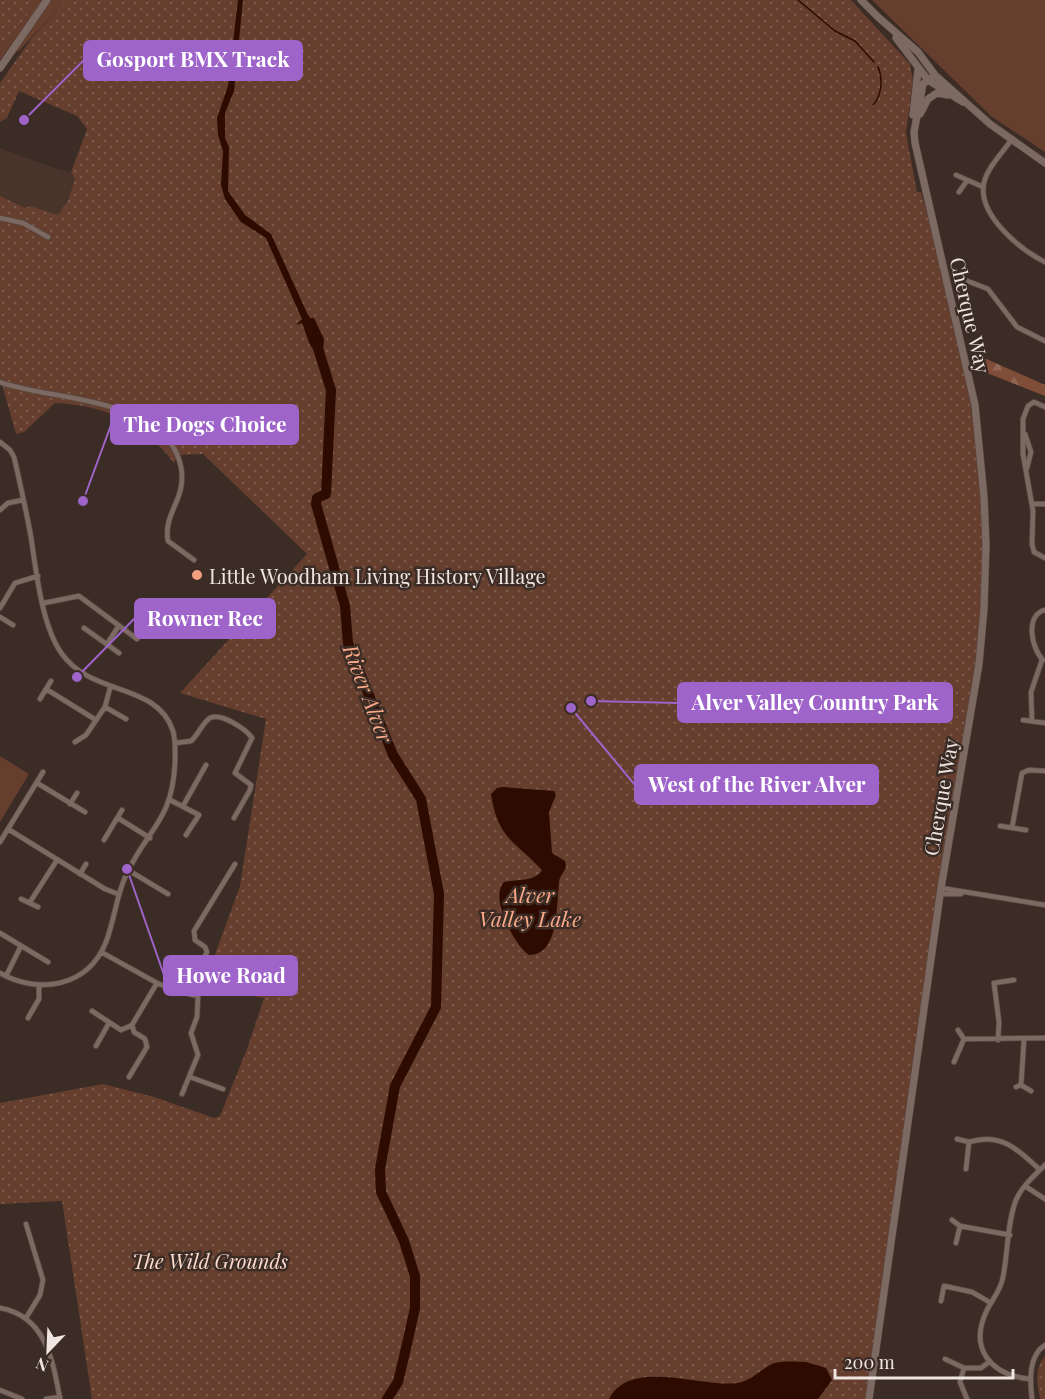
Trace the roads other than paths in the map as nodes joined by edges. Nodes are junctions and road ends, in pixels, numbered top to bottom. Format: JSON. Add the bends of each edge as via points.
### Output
{"nodes":[{"id":1,"x":47,"y":0,"type":"edge"},
{"id":2,"x":861,"y":0,"type":"edge"},
{"id":3,"x":878,"y":16,"type":"junction"},
{"id":4,"x":906,"y":42,"type":"junction"},
{"id":5,"x":0,"y":68,"type":"edge"},
{"id":6,"x":918,"y":68,"type":"junction"},
{"id":7,"x":935,"y":75,"type":"junction"},
{"id":8,"x":928,"y":80,"type":"junction"},
{"id":9,"x":926,"y":102,"type":"junction"},
{"id":10,"x":970,"y":106,"type":"junction"},
{"id":11,"x":916,"y":122,"type":"junction"},
{"id":12,"x":990,"y":124,"type":"junction"},
{"id":13,"x":914,"y":132,"type":"junction"},
{"id":14,"x":1012,"y":139,"type":"junction"},
{"id":15,"x":1045,"y":163,"type":"edge"},
{"id":16,"x":956,"y":175,"type":"dead end"},
{"id":17,"x":966,"y":182,"type":"junction"},
{"id":18,"x":983,"y":187,"type":"junction"},
{"id":19,"x":958,"y":192,"type":"dead end"},
{"id":20,"x":0,"y":218,"type":"edge"},
{"id":21,"x":48,"y":237,"type":"dead end"},
{"id":22,"x":1045,"y":262,"type":"edge"},
{"id":23,"x":965,"y":280,"type":"dead end"},
{"id":24,"x":1045,"y":341,"type":"edge"},
{"id":25,"x":0,"y":382,"type":"edge"},
{"id":26,"x":1045,"y":407,"type":"edge"},
{"id":27,"x":0,"y":442,"type":"edge"},
{"id":28,"x":22,"y":500,"type":"junction"},
{"id":29,"x":1032,"y":504,"type":"junction"},
{"id":30,"x":1045,"y":504,"type":"edge"},
{"id":31,"x":0,"y":510,"type":"edge"},
{"id":32,"x":1045,"y":558,"type":"edge"},
{"id":33,"x":194,"y":560,"type":"dead end"},
{"id":34,"x":38,"y":576,"type":"junction"},
{"id":35,"x":44,"y":603,"type":"junction"},
{"id":36,"x":0,"y":608,"type":"edge"},
{"id":37,"x":1045,"y":610,"type":"edge"},
{"id":38,"x":0,"y":617,"type":"edge"},
{"id":39,"x":13,"y":625,"type":"dead end"},
{"id":40,"x":118,"y":627,"type":"junction"},
{"id":41,"x":84,"y":628,"type":"dead end"},
{"id":42,"x":137,"y":639,"type":"dead end"},
{"id":43,"x":107,"y":644,"type":"junction"},
{"id":44,"x":119,"y":653,"type":"dead end"},
{"id":45,"x":1044,"y":660,"type":"edge"},
{"id":46,"x":51,"y":681,"type":"dead end"},
{"id":47,"x":110,"y":688,"type":"junction"},
{"id":48,"x":46,"y":689,"type":"junction"},
{"id":49,"x":39,"y":699,"type":"dead end"},
{"id":50,"x":105,"y":707,"type":"junction"},
{"id":51,"x":96,"y":720,"type":"junction"},
{"id":52,"x":126,"y":720,"type":"dead end"},
{"id":53,"x":1023,"y":720,"type":"dead end"},
{"id":54,"x":1032,"y":721,"type":"junction"},
{"id":55,"x":1045,"y":723,"type":"edge"},
{"id":56,"x":75,"y":741,"type":"dead end"},
{"id":57,"x":176,"y":743,"type":"junction"},
{"id":58,"x":1021,"y":763,"type":"dead end"},
{"id":59,"x":206,"y":765,"type":"dead end"},
{"id":60,"x":1025,"y":771,"type":"junction"},
{"id":61,"x":1045,"y":771,"type":"edge"},
{"id":62,"x":43,"y":772,"type":"dead end"},
{"id":63,"x":37,"y":783,"type":"junction"},
{"id":64,"x":77,"y":793,"type":"dead end"},
{"id":65,"x":170,"y":800,"type":"junction"},
{"id":66,"x":70,"y":804,"type":"junction"},
{"id":67,"x":183,"y":806,"type":"junction"},
{"id":68,"x":122,"y":810,"type":"dead end"},
{"id":69,"x":85,"y":812,"type":"dead end"},
{"id":70,"x":117,"y":818,"type":"junction"},
{"id":71,"x":234,"y":818,"type":"dead end"},
{"id":72,"x":1000,"y":826,"type":"dead end"},
{"id":73,"x":1012,"y":828,"type":"junction"},
{"id":74,"x":8,"y":829,"type":"junction"},
{"id":75,"x":1026,"y":830,"type":"dead end"},
{"id":76,"x":186,"y":835,"type":"dead end"},
{"id":77,"x":150,"y":838,"type":"junction"},
{"id":78,"x":104,"y":840,"type":"dead end"},
{"id":79,"x":0,"y":842,"type":"edge"},
{"id":80,"x":57,"y":860,"type":"junction"},
{"id":81,"x":86,"y":864,"type":"dead end"},
{"id":82,"x":235,"y":864,"type":"dead end"},
{"id":83,"x":128,"y":870,"type":"junction"},
{"id":84,"x":80,"y":874,"type":"junction"},
{"id":85,"x":941,"y":891,"type":"junction"},
{"id":86,"x":118,"y":894,"type":"junction"},
{"id":87,"x":168,"y":894,"type":"dead end"},
{"id":88,"x":21,"y":899,"type":"dead end"},
{"id":89,"x":30,"y":902,"type":"junction"},
{"id":90,"x":1045,"y":905,"type":"edge"},
{"id":91,"x":38,"y":907,"type":"dead end"},
{"id":92,"x":0,"y":933,"type":"edge"},
{"id":93,"x":21,"y":946,"type":"junction"},
{"id":94,"x":101,"y":952,"type":"junction"},
{"id":95,"x":48,"y":962,"type":"dead end"},
{"id":96,"x":0,"y":973,"type":"edge"},
{"id":97,"x":6,"y":976,"type":"junction"},
{"id":98,"x":988,"y":977,"type":"dead end"},
{"id":99,"x":1014,"y":980,"type":"dead end"},
{"id":100,"x":994,"y":982,"type":"junction"},
{"id":101,"x":157,"y":983,"type":"junction"},
{"id":102,"x":39,"y":986,"type":"junction"},
{"id":103,"x":186,"y":993,"type":"junction"},
{"id":104,"x":92,"y":1011,"type":"dead end"},
{"id":105,"x":28,"y":1018,"type":"dead end"},
{"id":106,"x":109,"y":1023,"type":"junction"},
{"id":107,"x":132,"y":1025,"type":"junction"},
{"id":108,"x":958,"y":1030,"type":"dead end"},
{"id":109,"x":1045,"y":1038,"type":"edge"},
{"id":110,"x":964,"y":1039,"type":"junction"},
{"id":111,"x":998,"y":1040,"type":"junction"},
{"id":112,"x":1024,"y":1040,"type":"junction"},
{"id":113,"x":96,"y":1046,"type":"dead end"},
{"id":114,"x":954,"y":1062,"type":"dead end"},
{"id":115,"x":129,"y":1077,"type":"dead end"},
{"id":116,"x":190,"y":1077,"type":"junction"},
{"id":117,"x":223,"y":1089,"type":"dead end"},
{"id":118,"x":1031,"y":1091,"type":"dead end"},
{"id":119,"x":182,"y":1094,"type":"dead end"},
{"id":120,"x":957,"y":1139,"type":"dead end"},
{"id":121,"x":969,"y":1142,"type":"junction"},
{"id":122,"x":1045,"y":1165,"type":"edge"},
{"id":123,"x":966,"y":1169,"type":"dead end"},
{"id":124,"x":1040,"y":1170,"type":"junction"},
{"id":125,"x":1025,"y":1186,"type":"junction"},
{"id":126,"x":1045,"y":1199,"type":"edge"},
{"id":127,"x":952,"y":1220,"type":"dead end"},
{"id":128,"x":26,"y":1224,"type":"dead end"},
{"id":129,"x":960,"y":1226,"type":"junction"},
{"id":130,"x":1010,"y":1235,"type":"junction"},
{"id":131,"x":956,"y":1243,"type":"dead end"},
{"id":132,"x":945,"y":1279,"type":"dead end"},
{"id":133,"x":944,"y":1286,"type":"junction"},
{"id":134,"x":941,"y":1301,"type":"dead end"},
{"id":135,"x":991,"y":1303,"type":"junction"},
{"id":136,"x":0,"y":1308,"type":"edge"},
{"id":137,"x":26,"y":1318,"type":"junction"},
{"id":138,"x":1045,"y":1345,"type":"edge"},
{"id":139,"x":945,"y":1359,"type":"dead end"},
{"id":140,"x":989,"y":1362,"type":"junction"},
{"id":141,"x":964,"y":1368,"type":"junction"},
{"id":142,"x":1030,"y":1379,"type":"junction"},
{"id":143,"x":0,"y":1390,"type":"edge"},
{"id":144,"x":60,"y":1398,"type":"edge"},
{"id":145,"x":22,"y":1399,"type":"edge"},
{"id":146,"x":46,"y":1399,"type":"edge"},
{"id":147,"x":870,"y":1399,"type":"edge"},
{"id":148,"x":967,"y":1399,"type":"edge"},
{"id":149,"x":1032,"y":1399,"type":"edge"}],
"edges":[{"from":1,"to":5,"type":"street"},
{"from":2,"to":3,"type":"street"},
{"from":3,"to":4,"type":"street"},
{"from":3,"to":6,"type":"street"},
{"from":4,"to":7,"type":"street"},
{"from":4,"to":8,"type":"street"},
{"from":6,"to":8,"type":"street"},
{"from":6,"to":13,"type":"street","name":"Cherque Way"},
{"from":7,"to":8,"type":"street"},
{"from":7,"to":10,"type":"street"},
{"from":8,"to":9,"type":"street"},
{"from":8,"to":10,"type":"street"},
{"from":8,"to":11,"type":"street","name":"Cherque Way","via":[[923,84]]},
{"from":9,"to":11,"type":"street"},
{"from":9,"to":12,"type":"street","via":[[937,93],[947,94]]},
{"from":10,"to":12,"type":"street"},
{"from":11,"to":13,"type":"street","name":"Cherque Way"},
{"from":12,"to":14,"type":"street"},
{"from":13,"to":85,"type":"street","name":"Cherque Way","via":[[975,405],[986,544],[980,664]]},
{"from":14,"to":15,"type":"street"},
{"from":14,"to":18,"type":"street"},
{"from":16,"to":17,"type":"street"},
{"from":17,"to":18,"type":"street"},
{"from":17,"to":19,"type":"street"},
{"from":18,"to":22,"type":"street","via":[[1002,229],[1029,254]]},
{"from":20,"to":21,"type":"street","via":[[23,223]]},
{"from":23,"to":24,"type":"street","via":[[988,289],[1017,327]]},
{"from":25,"to":33,"type":"street","via":[[35,392],[84,398],[141,418],[158,431],[178,454],[182,474],[182,491],[165,527],[168,541]]},
{"from":26,"to":29,"type":"street","via":[[1034,402],[1023,419],[1031,452],[1027,468]]},
{"from":27,"to":28,"type":"street","via":[[14,457]]},
{"from":28,"to":31,"type":"street"},
{"from":28,"to":34,"type":"street"},
{"from":29,"to":30,"type":"street"},
{"from":29,"to":32,"type":"street","via":[[1033,549]]},
{"from":34,"to":35,"type":"street"},
{"from":34,"to":36,"type":"street","via":[[15,584]]},
{"from":35,"to":40,"type":"street","via":[[79,596]]},
{"from":35,"to":47,"type":"street","via":[[62,655],[80,672]]},
{"from":37,"to":45,"type":"street","via":[[1036,613],[1032,620],[1034,644]]},
{"from":38,"to":39,"type":"street"},
{"from":40,"to":42,"type":"street"},
{"from":40,"to":43,"type":"street"},
{"from":41,"to":43,"type":"street"},
{"from":43,"to":44,"type":"street"},
{"from":45,"to":54,"type":"street","via":[[1031,692]]},
{"from":46,"to":48,"type":"street"},
{"from":47,"to":50,"type":"street"},
{"from":47,"to":57,"type":"street","via":[[135,694],[158,706],[170,723]]},
{"from":48,"to":49,"type":"street"},
{"from":48,"to":51,"type":"street"},
{"from":50,"to":51,"type":"street"},
{"from":50,"to":52,"type":"street"},
{"from":51,"to":56,"type":"street","via":[[86,735]]},
{"from":53,"to":54,"type":"street"},
{"from":54,"to":55,"type":"street"},
{"from":57,"to":65,"type":"street"},
{"from":57,"to":71,"type":"street","via":[[191,741],[215,717],[249,733],[252,738],[235,773],[251,786]]},
{"from":58,"to":60,"type":"street"},
{"from":59,"to":67,"type":"street"},
{"from":60,"to":61,"type":"street"},
{"from":60,"to":73,"type":"street","via":[[1020,777]]},
{"from":62,"to":63,"type":"street"},
{"from":63,"to":66,"type":"street"},
{"from":63,"to":74,"type":"street"},
{"from":64,"to":66,"type":"street"},
{"from":65,"to":67,"type":"street"},
{"from":65,"to":77,"type":"street"},
{"from":66,"to":69,"type":"street"},
{"from":67,"to":76,"type":"street","via":[[199,815]]},
{"from":68,"to":70,"type":"street"},
{"from":70,"to":77,"type":"street"},
{"from":70,"to":78,"type":"street"},
{"from":72,"to":73,"type":"street"},
{"from":73,"to":75,"type":"street"},
{"from":74,"to":79,"type":"street"},
{"from":74,"to":80,"type":"street"},
{"from":77,"to":83,"type":"street"},
{"from":80,"to":84,"type":"street"},
{"from":80,"to":89,"type":"street"},
{"from":81,"to":84,"type":"street"},
{"from":82,"to":103,"type":"street","via":[[194,931],[195,939],[207,952]]},
{"from":83,"to":86,"type":"street"},
{"from":83,"to":87,"type":"street"},
{"from":84,"to":86,"type":"street"},
{"from":85,"to":90,"type":"street"},
{"from":85,"to":147,"type":"street","name":"Cherque Way"},
{"from":86,"to":94,"type":"street"},
{"from":88,"to":89,"type":"street"},
{"from":89,"to":91,"type":"street"},
{"from":92,"to":93,"type":"street"},
{"from":93,"to":95,"type":"street"},
{"from":93,"to":97,"type":"street"},
{"from":94,"to":101,"type":"street"},
{"from":94,"to":102,"type":"street","via":[[75,978]]},
{"from":96,"to":97,"type":"street"},
{"from":97,"to":102,"type":"street"},
{"from":98,"to":100,"type":"street"},
{"from":99,"to":100,"type":"street"},
{"from":100,"to":111,"type":"street"},
{"from":101,"to":103,"type":"street"},
{"from":101,"to":107,"type":"street"},
{"from":102,"to":105,"type":"street","via":[[39,999]]},
{"from":103,"to":116,"type":"street","via":[[198,996],[191,1033],[198,1055]]},
{"from":104,"to":106,"type":"street"},
{"from":106,"to":107,"type":"street","via":[[121,1030]]},
{"from":106,"to":113,"type":"street"},
{"from":107,"to":115,"type":"street","via":[[147,1047]]},
{"from":108,"to":110,"type":"street"},
{"from":109,"to":112,"type":"street"},
{"from":110,"to":111,"type":"street"},
{"from":110,"to":114,"type":"street"},
{"from":111,"to":112,"type":"street"},
{"from":112,"to":118,"type":"street","via":[[1019,1086]]},
{"from":116,"to":117,"type":"street"},
{"from":116,"to":119,"type":"street"},
{"from":120,"to":121,"type":"street"},
{"from":121,"to":123,"type":"street"},
{"from":121,"to":124,"type":"street","via":[[1006,1142]]},
{"from":122,"to":124,"type":"street"},
{"from":124,"to":125,"type":"street"},
{"from":125,"to":126,"type":"street"},
{"from":125,"to":130,"type":"street","via":[[1014,1207]]},
{"from":127,"to":129,"type":"street"},
{"from":128,"to":137,"type":"street","via":[[43,1280],[40,1295]]},
{"from":129,"to":130,"type":"street"},
{"from":129,"to":131,"type":"street"},
{"from":130,"to":135,"type":"street","via":[[1001,1286]]},
{"from":132,"to":133,"type":"street"},
{"from":133,"to":134,"type":"street"},
{"from":133,"to":135,"type":"street","via":[[972,1292]]},
{"from":135,"to":140,"type":"street","via":[[980,1333]]},
{"from":136,"to":137,"type":"street"},
{"from":137,"to":144,"type":"street","via":[[50,1351]]},
{"from":138,"to":142,"type":"street","via":[[1035,1355]]},
{"from":139,"to":141,"type":"street"},
{"from":140,"to":141,"type":"street","via":[[981,1368]]},
{"from":140,"to":142,"type":"street","via":[[1007,1375]]},
{"from":141,"to":148,"type":"street","via":[[960,1382]]},
{"from":142,"to":149,"type":"street"},
{"from":143,"to":145,"type":"street"},
{"from":144,"to":146,"type":"street"}]}
